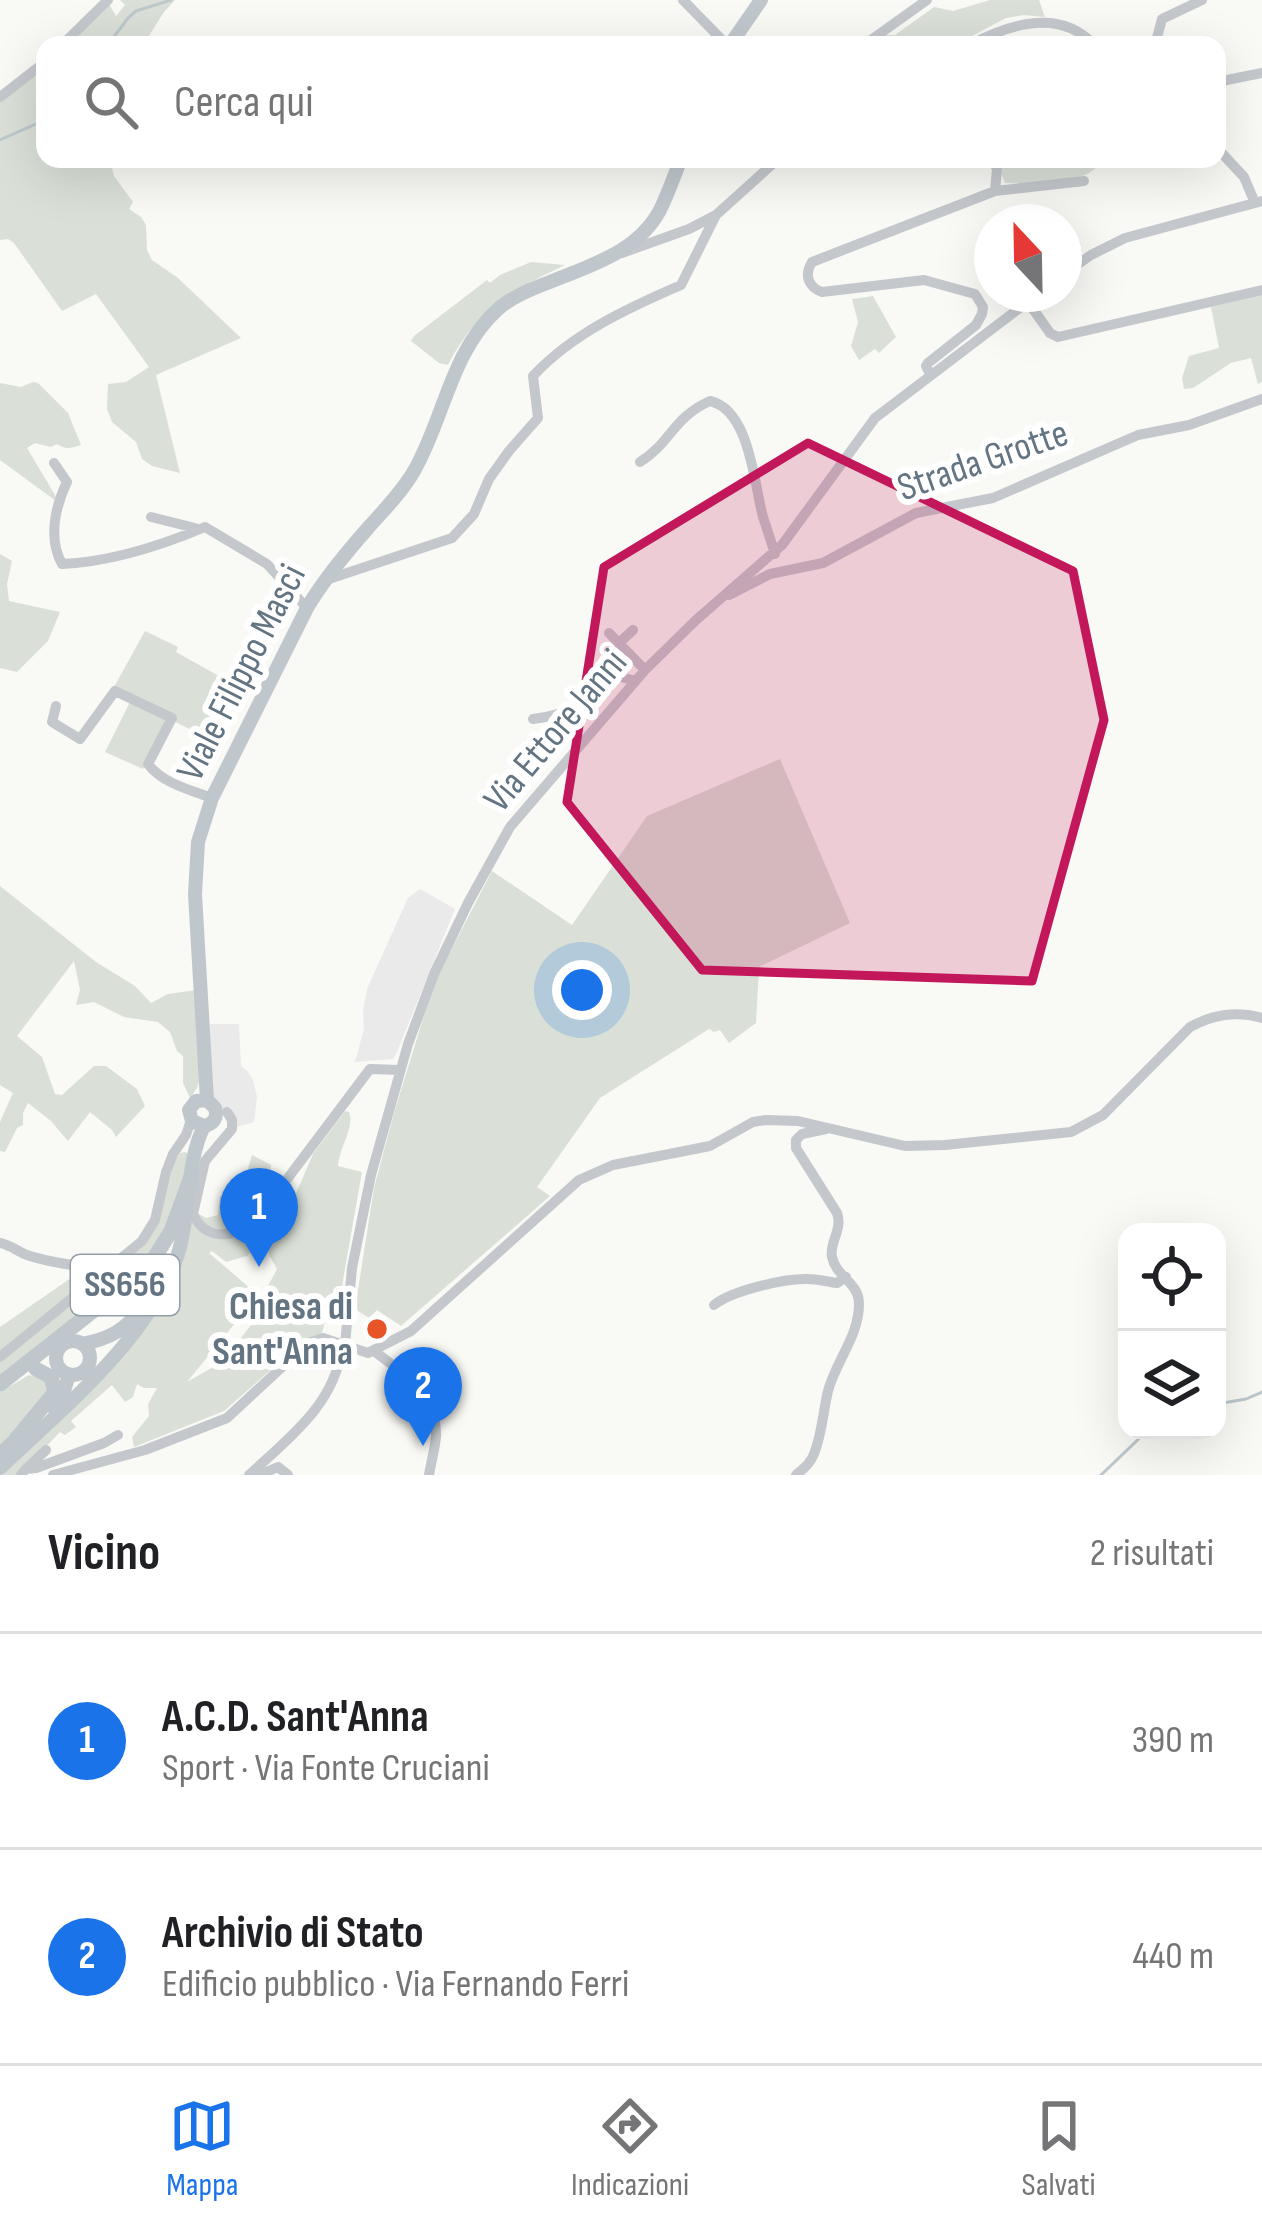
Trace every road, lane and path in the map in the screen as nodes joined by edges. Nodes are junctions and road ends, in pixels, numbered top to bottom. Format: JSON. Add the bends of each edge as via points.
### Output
{"nodes":[{"id":1,"x":108,"y":0,"type":"edge"},
{"id":2,"x":683,"y":0,"type":"edge"},
{"id":3,"x":761,"y":0,"type":"edge"},
{"id":4,"x":927,"y":0,"type":"edge"},
{"id":5,"x":1202,"y":0,"type":"edge"},
{"id":6,"x":71,"y":36,"type":"edge"},
{"id":7,"x":720,"y":36,"type":"edge"},
{"id":8,"x":735,"y":36,"type":"edge"},
{"id":9,"x":877,"y":36,"type":"edge"},
{"id":10,"x":986,"y":36,"type":"edge"},
{"id":11,"x":1084,"y":36,"type":"edge"},
{"id":12,"x":1157,"y":36,"type":"edge"},
{"id":13,"x":36,"y":69,"type":"edge"},
{"id":14,"x":1262,"y":73,"type":"edge"},
{"id":15,"x":1226,"y":80,"type":"edge"},
{"id":16,"x":0,"y":97,"type":"edge"},
{"id":17,"x":1226,"y":158,"type":"edge"},
{"id":18,"x":677,"y":168,"type":"edge"},
{"id":19,"x":768,"y":168,"type":"edge"},
{"id":20,"x":995,"y":168,"type":"edge"},
{"id":21,"x":1084,"y":181,"type":"dead end"},
{"id":22,"x":995,"y":190,"type":"junction"},
{"id":23,"x":1260,"y":202,"type":"edge"},
{"id":24,"x":716,"y":215,"type":"junction"},
{"id":25,"x":614,"y":256,"type":"junction"},
{"id":26,"x":1082,"y":261,"type":"edge"},
{"id":27,"x":1262,"y":290,"type":"edge"},
{"id":28,"x":1014,"y":312,"type":"edge"},
{"id":29,"x":1040,"y":312,"type":"edge"},
{"id":30,"x":930,"y":374,"type":"junction"},
{"id":31,"x":1262,"y":387,"type":"edge"},
{"id":32,"x":1262,"y":399,"type":"edge"},
{"id":33,"x":1240,"y":407,"type":"junction"},
{"id":34,"x":640,"y":462,"type":"dead end"},
{"id":35,"x":54,"y":463,"type":"dead end"},
{"id":36,"x":151,"y":517,"type":"dead end"},
{"id":37,"x":205,"y":527,"type":"junction"},
{"id":38,"x":775,"y":554,"type":"junction"},
{"id":39,"x":323,"y":581,"type":"junction"},
{"id":40,"x":726,"y":595,"type":"junction"},
{"id":41,"x":307,"y":608,"type":"junction"},
{"id":42,"x":633,"y":630,"type":"dead end"},
{"id":43,"x":609,"y":632,"type":"dead end"},
{"id":44,"x":619,"y":643,"type":"junction"},
{"id":45,"x":645,"y":670,"type":"junction"},
{"id":46,"x":635,"y":681,"type":"junction"},
{"id":47,"x":56,"y":706,"type":"dead end"},
{"id":48,"x":533,"y":719,"type":"dead end"},
{"id":49,"x":212,"y":798,"type":"junction"},
{"id":50,"x":1262,"y":1018,"type":"edge"},
{"id":51,"x":400,"y":1070,"type":"junction"},
{"id":52,"x":201,"y":1100,"type":"junction"},
{"id":53,"x":227,"y":1112,"type":"dead end"},
{"id":54,"x":196,"y":1123,"type":"junction"},
{"id":55,"x":828,"y":1128,"type":"junction"},
{"id":56,"x":178,"y":1148,"type":"junction"},
{"id":57,"x":193,"y":1163,"type":"junction"},
{"id":58,"x":4,"y":1243,"type":"edge"},
{"id":59,"x":108,"y":1270,"type":"junction"},
{"id":60,"x":846,"y":1277,"type":"junction"},
{"id":61,"x":714,"y":1305,"type":"dead end"},
{"id":62,"x":344,"y":1345,"type":"junction"},
{"id":63,"x":120,"y":1349,"type":"junction"},
{"id":64,"x":371,"y":1352,"type":"junction"},
{"id":65,"x":72,"y":1355,"type":"junction"},
{"id":66,"x":0,"y":1357,"type":"edge"},
{"id":67,"x":28,"y":1368,"type":"junction"},
{"id":68,"x":0,"y":1386,"type":"edge"},
{"id":69,"x":71,"y":1399,"type":"junction"},
{"id":70,"x":118,"y":1435,"type":"dead end"},
{"id":71,"x":16,"y":1439,"type":"junction"},
{"id":72,"x":46,"y":1450,"type":"dead end"},
{"id":73,"x":0,"y":1454,"type":"edge"},
{"id":74,"x":0,"y":1468,"type":"edge"},
{"id":75,"x":23,"y":1472,"type":"edge"},
{"id":76,"x":53,"y":1475,"type":"edge"},
{"id":77,"x":249,"y":1475,"type":"edge"},
{"id":78,"x":259,"y":1475,"type":"edge"},
{"id":79,"x":288,"y":1475,"type":"edge"},
{"id":80,"x":429,"y":1475,"type":"edge"},
{"id":81,"x":796,"y":1475,"type":"edge"}],
"edges":[{"from":1,"to":6,"type":"street"},
{"from":2,"to":7,"type":"street"},
{"from":3,"to":8,"type":"main road"},
{"from":4,"to":9,"type":"street"},
{"from":5,"to":12,"type":"street","via":[[1162,19]]},
{"from":10,"to":11,"type":"street","via":[[1022,24],[1063,24]]},
{"from":13,"to":16,"type":"street"},
{"from":14,"to":15,"type":"street"},
{"from":17,"to":23,"type":"street"},
{"from":18,"to":25,"type":"main road","name":"Viale Filippo Masci","via":[[648,228]]},
{"from":19,"to":24,"type":"street"},
{"from":20,"to":22,"type":"street"},
{"from":21,"to":22,"type":"street"},
{"from":22,"to":30,"type":"street","via":[[817,259],[808,271],[819,291],[924,280],[975,294],[980,321],[928,363]]},
{"from":23,"to":26,"type":"street","via":[[1131,235]]},
{"from":24,"to":25,"type":"street"},
{"from":24,"to":39,"type":"street","via":[[681,285],[620,311],[533,376],[538,418],[452,538]]},
{"from":25,"to":39,"type":"main road","name":"Viale Filippo Masci","via":[[499,308],[457,367],[412,474]]},
{"from":27,"to":29,"type":"street","via":[[1058,337]]},
{"from":28,"to":30,"type":"street","name":"Via Ettore Janni"},
{"from":30,"to":38,"type":"street","name":"Via Ettore Janni","via":[[875,418]]},
{"from":31,"to":33,"type":"street","name":"Strada Grotte"},
{"from":32,"to":33,"type":"street"},
{"from":33,"to":40,"type":"street","name":"Strada Grotte","via":[[1138,435],[993,498],[916,513],[823,563],[770,574]]},
{"from":34,"to":38,"type":"street","via":[[684,416],[710,401],[722,405],[743,436]]},
{"from":35,"to":37,"type":"street","via":[[67,482],[54,537],[62,564],[129,553]]},
{"from":36,"to":37,"type":"street"},
{"from":37,"to":41,"type":"street","via":[[268,564]]},
{"from":38,"to":40,"type":"street","name":"Via Ettore Janni"},
{"from":39,"to":41,"type":"main road","name":"Viale Filippo Masci"},
{"from":40,"to":45,"type":"street","name":"Via Ettore Janni"},
{"from":41,"to":49,"type":"main road","name":"Viale Filippo Masci"},
{"from":42,"to":44,"type":"street"},
{"from":43,"to":44,"type":"street"},
{"from":44,"to":45,"type":"street"},
{"from":45,"to":46,"type":"street","name":"Via Ettore Janni"},
{"from":46,"to":48,"type":"street","via":[[618,676],[573,710]]},
{"from":46,"to":51,"type":"street","name":"Via Ettore Janni","via":[[510,827],[434,974]]},
{"from":47,"to":49,"type":"street","via":[[52,722],[80,739],[115,691],[172,718],[151,770]]},
{"from":49,"to":52,"type":"main road","name":"Viale Filippo Masci","via":[[194,876]]},
{"from":50,"to":55,"type":"street","via":[[1227,1014],[1190,1027],[1103,1115],[1071,1132],[925,1147]]},
{"from":51,"to":53,"type":"street","via":[[370,1069],[254,1223],[228,1236],[208,1231],[194,1209],[206,1161],[232,1130]]},
{"from":51,"to":62,"type":"street","name":"Via Ettore Janni","via":[[352,1268]]},
{"from":52,"to":54,"type":"main road","via":[[189,1110]]},
{"from":52,"to":54,"type":"main road","via":[[216,1115]]},
{"from":54,"to":56,"type":"street"},
{"from":54,"to":57,"type":"main road"},
{"from":55,"to":60,"type":"street","via":[[802,1134],[796,1148],[837,1213],[831,1253]]},
{"from":55,"to":64,"type":"street","via":[[753,1122],[710,1146],[579,1180],[411,1331]]},
{"from":56,"to":57,"type":"street","via":[[188,1148]]},
{"from":56,"to":59,"type":"street","via":[[155,1220]]},
{"from":57,"to":63,"type":"main road","via":[[169,1277]]},
{"from":57,"to":65,"type":"highway","number":"SS656","via":[[172,1232]]},
{"from":57,"to":65,"type":"main road","via":[[174,1243],[145,1303],[114,1335]]},
{"from":58,"to":59,"type":"street"},
{"from":59,"to":66,"type":"street"},
{"from":60,"to":61,"type":"street","via":[[788,1281]]},
{"from":60,"to":81,"type":"street","via":[[859,1301],[854,1330],[814,1454]]},
{"from":62,"to":64,"type":"street"},
{"from":62,"to":76,"type":"street","via":[[308,1343],[227,1418],[200,1431]]},
{"from":62,"to":77,"type":"street","name":"Via Ettore Janni","via":[[325,1397]]},
{"from":63,"to":65,"type":"main road"},
{"from":63,"to":69,"type":"main road"},
{"from":64,"to":80,"type":"street","via":[[406,1375],[428,1406],[436,1436]]},
{"from":65,"to":67,"type":"highway","number":"SS656"},
{"from":65,"to":67,"type":"highway","number":"SS656"},
{"from":65,"to":69,"type":"main road"},
{"from":65,"to":71,"type":"main road","via":[[61,1396]]},
{"from":67,"to":68,"type":"highway","number":"SS656"},
{"from":67,"to":71,"type":"highway","via":[[51,1377],[55,1392]]},
{"from":69,"to":74,"type":"main road"},
{"from":70,"to":75,"type":"street"},
{"from":71,"to":73,"type":"main road"},
{"from":72,"to":75,"type":"street"},
{"from":78,"to":79,"type":"street","via":[[278,1467]]}]}
